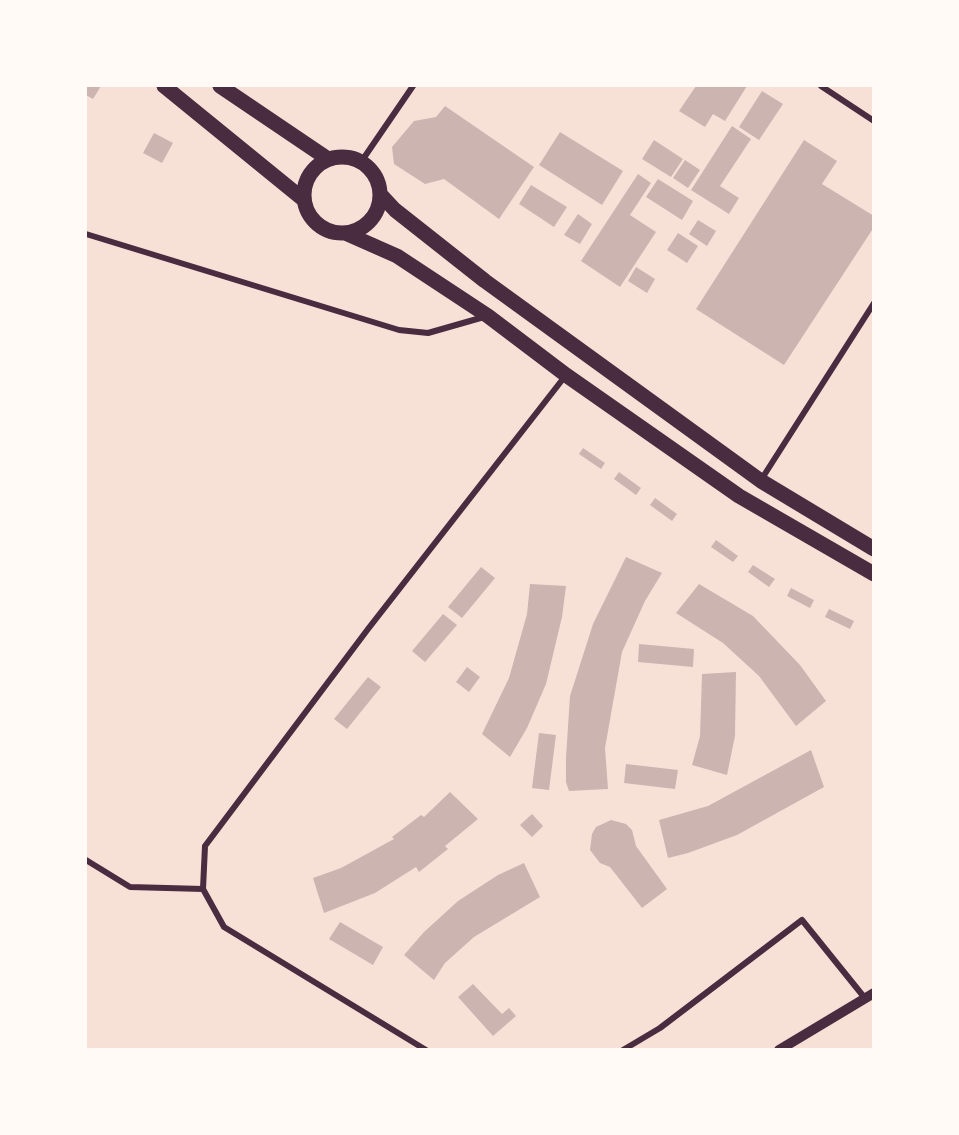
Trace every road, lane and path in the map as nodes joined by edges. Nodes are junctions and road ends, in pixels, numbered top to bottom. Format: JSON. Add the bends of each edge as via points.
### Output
{"nodes":[{"id":1,"x":164,"y":86,"type":"edge"},
{"id":2,"x":220,"y":86,"type":"edge"},
{"id":3,"x":413,"y":86,"type":"edge"},
{"id":4,"x":821,"y":86,"type":"edge"},
{"id":5,"x":873,"y":121,"type":"edge"},
{"id":6,"x":328,"y":159,"type":"junction"},
{"id":7,"x":361,"y":162,"type":"junction"},
{"id":8,"x":381,"y":195,"type":"junction"},
{"id":9,"x":304,"y":200,"type":"junction"},
{"id":10,"x":345,"y":233,"type":"junction"},
{"id":11,"x":86,"y":234,"type":"edge"},
{"id":12,"x":873,"y":303,"type":"edge"},
{"id":13,"x":488,"y":316,"type":"junction"},
{"id":14,"x":566,"y":375,"type":"junction"},
{"id":15,"x":760,"y":481,"type":"junction"},
{"id":16,"x":873,"y":549,"type":"edge"},
{"id":17,"x":873,"y":574,"type":"edge"},
{"id":18,"x":86,"y":860,"type":"edge"},
{"id":19,"x":203,"y":889,"type":"junction"},
{"id":20,"x":869,"y":995,"type":"edge"},
{"id":21,"x":426,"y":1050,"type":"edge"},
{"id":22,"x":623,"y":1050,"type":"edge"},
{"id":23,"x":779,"y":1050,"type":"edge"}],
"edges":[{"from":1,"to":9,"type":"main road"},
{"from":2,"to":6,"type":"main road"},
{"from":3,"to":7,"type":"street"},
{"from":4,"to":5,"type":"street"},
{"from":6,"to":7,"type":"main road"},
{"from":6,"to":9,"type":"main road","via":[[311,173]]},
{"from":7,"to":8,"type":"main road","via":[[375,176]]},
{"from":8,"to":10,"type":"main road","via":[[374,217],[366,225]]},
{"from":8,"to":15,"type":"main road","via":[[485,281]]},
{"from":9,"to":10,"type":"main road","via":[[318,225],[331,232]]},
{"from":10,"to":13,"type":"main road","via":[[397,256]]},
{"from":11,"to":13,"type":"street","via":[[399,330],[428,333]]},
{"from":12,"to":15,"type":"street"},
{"from":13,"to":14,"type":"main road"},
{"from":14,"to":17,"type":"main road","via":[[739,496]]},
{"from":14,"to":19,"type":"street","via":[[205,846]]},
{"from":15,"to":16,"type":"main road"},
{"from":18,"to":19,"type":"street","via":[[130,887]]},
{"from":19,"to":21,"type":"street","via":[[224,927]]},
{"from":20,"to":22,"type":"street","via":[[802,920],[660,1028]]},
{"from":20,"to":23,"type":"street"}]}
